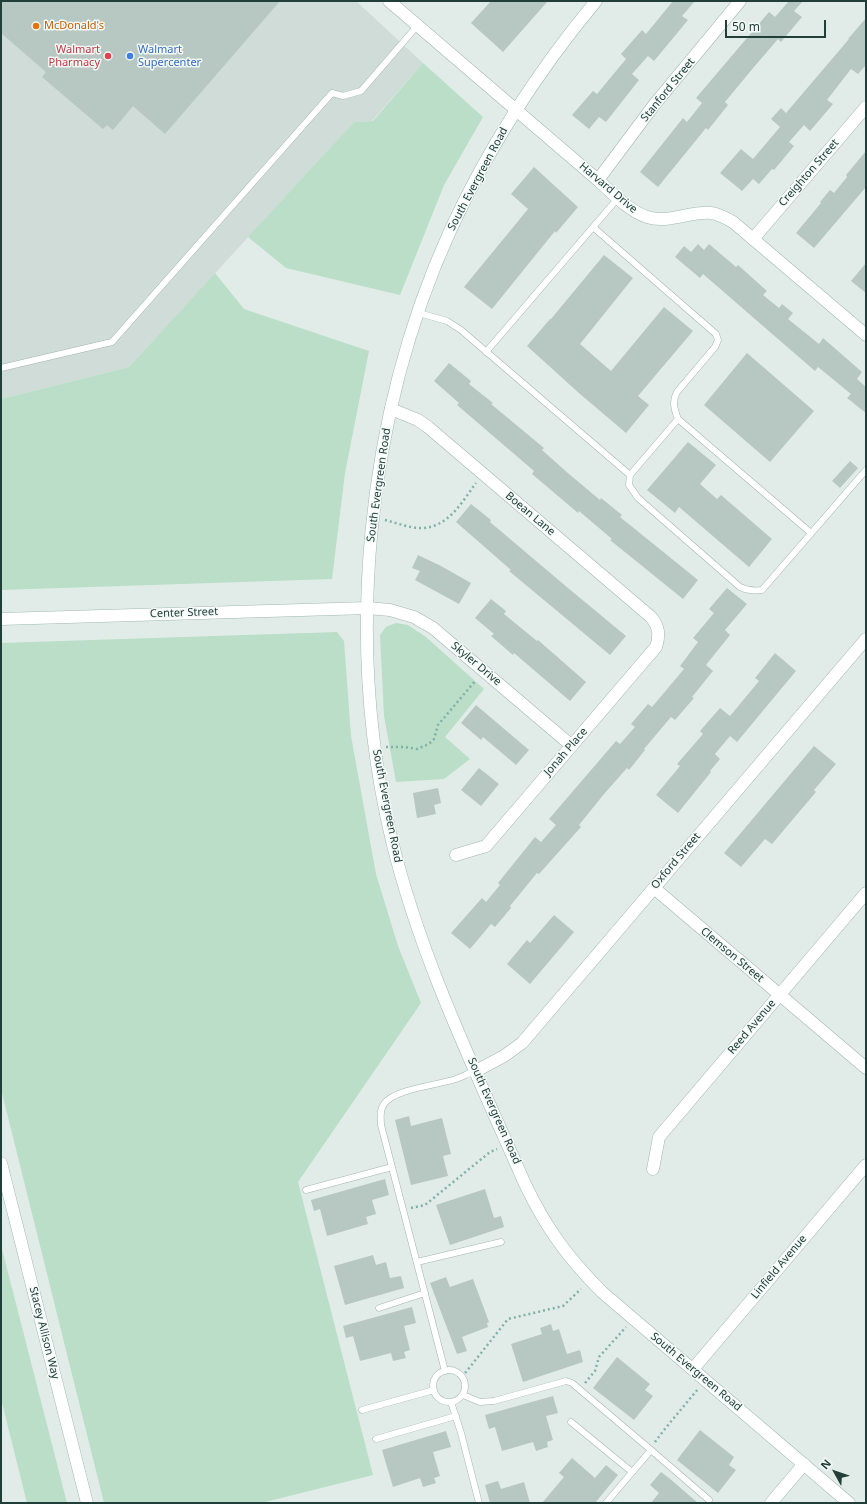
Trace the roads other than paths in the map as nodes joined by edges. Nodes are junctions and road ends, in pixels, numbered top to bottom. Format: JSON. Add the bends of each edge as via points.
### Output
{"nodes":[{"id":1,"x":389,"y":1,"type":"edge"},
{"id":2,"x":596,"y":1,"type":"edge"},
{"id":3,"x":740,"y":1,"type":"edge"},
{"id":4,"x":418,"y":25,"type":"junction"},
{"id":5,"x":866,"y":107,"type":"edge"},
{"id":6,"x":516,"y":110,"type":"junction"},
{"id":7,"x":598,"y":180,"type":"junction"},
{"id":8,"x":618,"y":198,"type":"junction"},
{"id":9,"x":593,"y":227,"type":"junction"},
{"id":10,"x":753,"y":239,"type":"junction"},
{"id":11,"x":418,"y":313,"type":"junction"},
{"id":12,"x":866,"y":335,"type":"edge"},
{"id":13,"x":486,"y":352,"type":"junction"},
{"id":14,"x":1,"y":368,"type":"edge"},
{"id":15,"x":391,"y":409,"type":"junction"},
{"id":16,"x":678,"y":418,"type":"junction"},
{"id":17,"x":866,"y":470,"type":"edge"},
{"id":18,"x":630,"y":475,"type":"junction"},
{"id":19,"x":812,"y":533,"type":"junction"},
{"id":20,"x":368,"y":608,"type":"junction"},
{"id":21,"x":1,"y":619,"type":"edge"},
{"id":22,"x":659,"y":632,"type":"joint"},
{"id":23,"x":866,"y":639,"type":"edge"},
{"id":24,"x":572,"y":746,"type":"junction"},
{"id":25,"x":456,"y":855,"type":"dead end"},
{"id":26,"x":654,"y":888,"type":"junction"},
{"id":27,"x":866,"y":893,"type":"edge"},
{"id":28,"x":780,"y":995,"type":"junction"},
{"id":29,"x":866,"y":1068,"type":"edge"},
{"id":30,"x":476,"y":1071,"type":"junction"},
{"id":31,"x":1,"y":1163,"type":"edge"},
{"id":32,"x":866,"y":1165,"type":"edge"},
{"id":33,"x":392,"y":1167,"type":"junction"},
{"id":34,"x":653,"y":1169,"type":"dead end"},
{"id":35,"x":306,"y":1190,"type":"dead end"},
{"id":36,"x":501,"y":1242,"type":"dead end"},
{"id":37,"x":417,"y":1262,"type":"junction"},
{"id":38,"x":425,"y":1293,"type":"junction"},
{"id":39,"x":379,"y":1308,"type":"dead end"},
{"id":40,"x":693,"y":1369,"type":"junction"},
{"id":41,"x":445,"y":1371,"type":"junction"},
{"id":42,"x":434,"y":1390,"type":"junction"},
{"id":43,"x":462,"y":1395,"type":"junction"},
{"id":44,"x":451,"y":1402,"type":"junction"},
{"id":45,"x":362,"y":1410,"type":"dead end"},
{"id":46,"x":456,"y":1416,"type":"junction"},
{"id":47,"x":571,"y":1422,"type":"dead end"},
{"id":48,"x":376,"y":1439,"type":"dead end"},
{"id":49,"x":651,"y":1450,"type":"junction"},
{"id":50,"x":804,"y":1464,"type":"junction"},
{"id":51,"x":632,"y":1472,"type":"junction"},
{"id":52,"x":710,"y":1500,"type":"dead end"},
{"id":53,"x":87,"y":1503,"type":"edge"},
{"id":54,"x":479,"y":1503,"type":"edge"},
{"id":55,"x":606,"y":1503,"type":"edge"},
{"id":56,"x":771,"y":1503,"type":"edge"},
{"id":57,"x":849,"y":1503,"type":"edge"}],
"edges":[{"from":1,"to":4,"type":"street","name":"Harvard Drive"},
{"from":2,"to":6,"type":"street","name":"South Evergreen Road","via":[[547,64]]},
{"from":3,"to":7,"type":"street","name":"Stanford Street","via":[[654,105]]},
{"from":4,"to":6,"type":"street","name":"Harvard Drive"},
{"from":4,"to":14,"type":"lane","via":[[361,91],[343,96],[332,93],[112,342]]},
{"from":5,"to":10,"type":"street","name":"Creighton Street"},
{"from":6,"to":7,"type":"street","name":"Harvard Drive"},
{"from":6,"to":11,"type":"street","name":"South Evergreen Road","via":[[450,231]]},
{"from":7,"to":8,"type":"street","name":"Harvard Drive"},
{"from":8,"to":9,"type":"lane"},
{"from":8,"to":10,"type":"street","name":"Harvard Drive","via":[[649,218],[704,213],[723,216]]},
{"from":9,"to":13,"type":"lane"},
{"from":9,"to":16,"type":"lane","via":[[716,334],[718,340],[715,347],[674,398],[674,409]]},
{"from":10,"to":12,"type":"street","name":"Harvard Drive"},
{"from":11,"to":13,"type":"lane","via":[[447,321]]},
{"from":11,"to":15,"type":"street","name":"South Evergreen Road"},
{"from":13,"to":18,"type":"lane"},
{"from":15,"to":20,"type":"street","name":"South Evergreen Road","via":[[379,469],[370,542]]},
{"from":15,"to":22,"type":"street","name":"Boean Lane","via":[[418,420],[482,473],[651,617]]},
{"from":16,"to":18,"type":"lane"},
{"from":16,"to":19,"type":"lane"},
{"from":17,"to":19,"type":"lane"},
{"from":18,"to":19,"type":"lane","via":[[628,485],[638,498],[740,587],[747,590],[762,590]]},
{"from":20,"to":21,"type":"street","name":"Center Street"},
{"from":20,"to":24,"type":"street","name":"Skyler Drive","via":[[390,610],[414,617],[433,628]]},
{"from":20,"to":30,"type":"street","name":"South Evergreen Road","via":[[369,667],[376,747],[392,838],[408,899],[426,952]]},
{"from":22,"to":24,"type":"street","name":"Jonah Place","via":[[656,647]]},
{"from":23,"to":26,"type":"street","name":"Oxford Street"},
{"from":24,"to":25,"type":"street","name":"Jonah Place","via":[[486,846]]},
{"from":26,"to":28,"type":"street","name":"Clemson Street"},
{"from":26,"to":30,"type":"street","name":"Oxford Street","via":[[522,1043]]},
{"from":27,"to":28,"type":"street","name":"Reed Avenue"},
{"from":28,"to":29,"type":"street","name":"Clemson Street"},
{"from":28,"to":34,"type":"street","name":"Reed Avenue","via":[[659,1137]]},
{"from":30,"to":33,"type":"lane","via":[[399,1094],[384,1104],[380,1113],[381,1125]]},
{"from":30,"to":40,"type":"street","name":"South Evergreen Road","via":[[535,1204],[550,1231],[590,1280]]},
{"from":31,"to":53,"type":"street","name":"Stacey Allison Way"},
{"from":32,"to":40,"type":"street","name":"Linfield Avenue"},
{"from":33,"to":35,"type":"lane"},
{"from":33,"to":37,"type":"lane"},
{"from":36,"to":37,"type":"lane"},
{"from":37,"to":38,"type":"lane"},
{"from":38,"to":39,"type":"lane"},
{"from":38,"to":41,"type":"lane"},
{"from":40,"to":50,"type":"street","name":"South Evergreen Road"},
{"from":41,"to":42,"type":"lane","via":[[438,1375],[434,1382]]},
{"from":41,"to":43,"type":"lane","via":[[457,1372],[462,1377],[465,1386]]},
{"from":42,"to":44,"type":"lane","via":[[437,1397]]},
{"from":42,"to":45,"type":"lane"},
{"from":43,"to":44,"type":"lane"},
{"from":43,"to":49,"type":"lane","via":[[480,1402],[494,1401],[566,1381],[572,1383]]},
{"from":44,"to":46,"type":"lane"},
{"from":46,"to":48,"type":"lane"},
{"from":46,"to":54,"type":"lane"},
{"from":47,"to":51,"type":"lane"},
{"from":49,"to":51,"type":"lane"},
{"from":49,"to":52,"type":"lane"},
{"from":50,"to":56,"type":"street"},
{"from":50,"to":57,"type":"street","name":"South Evergreen Road"},
{"from":51,"to":55,"type":"lane"}]}
